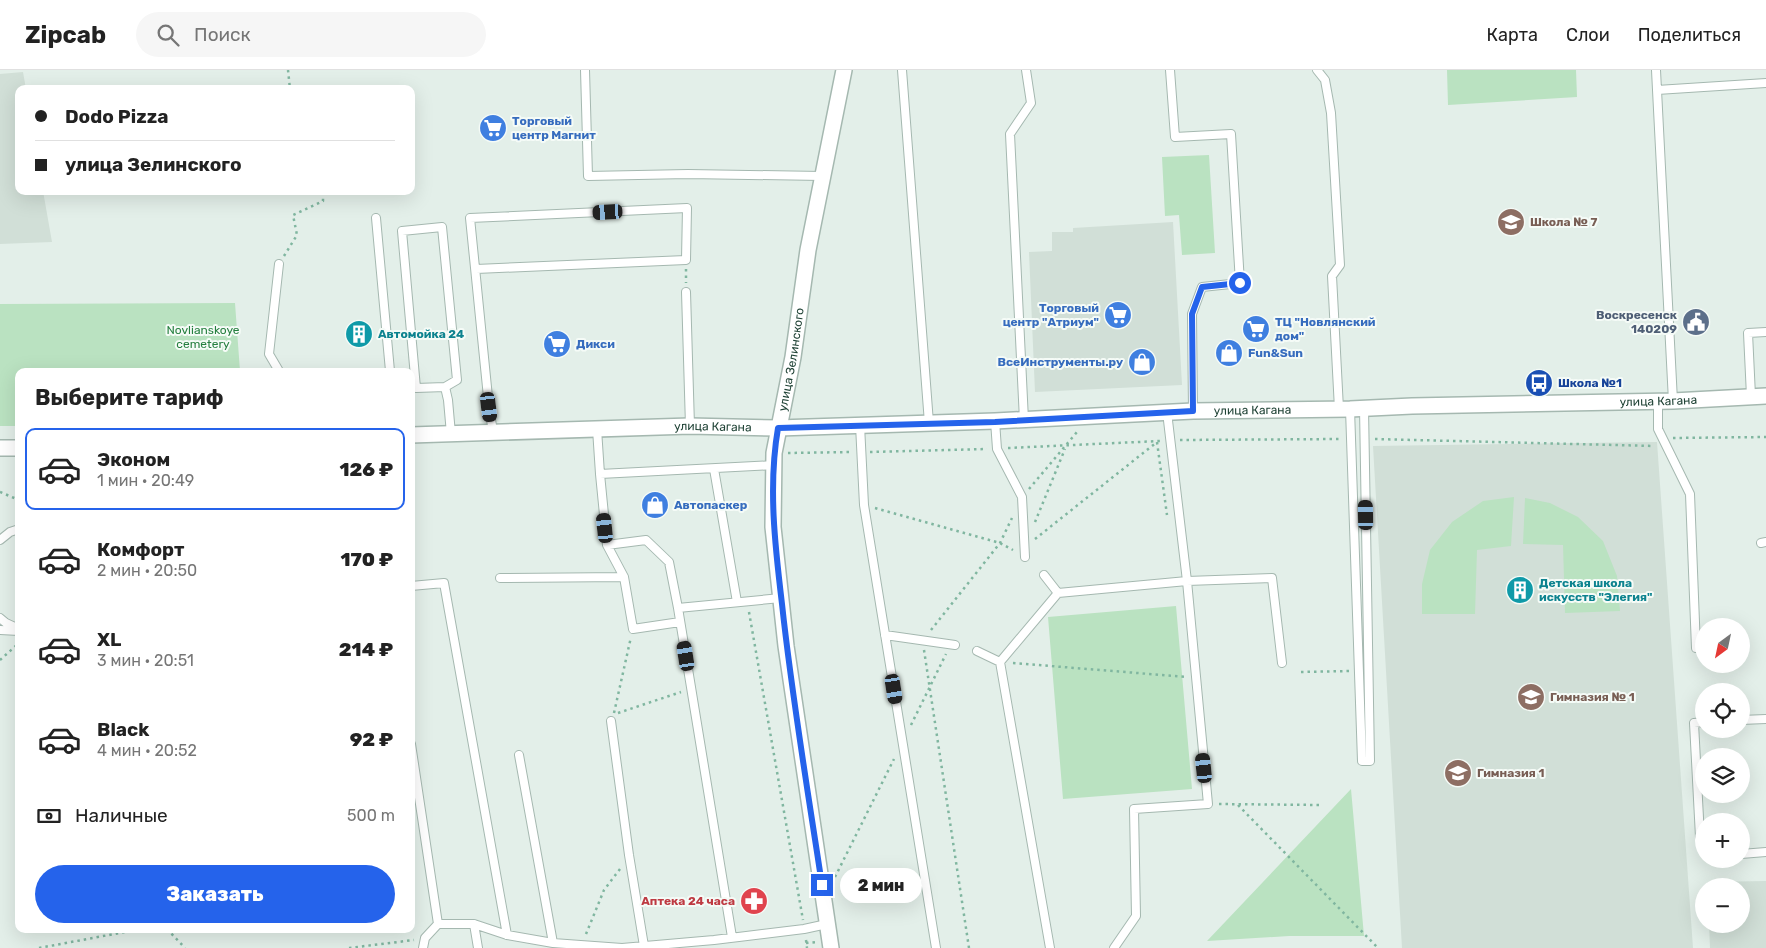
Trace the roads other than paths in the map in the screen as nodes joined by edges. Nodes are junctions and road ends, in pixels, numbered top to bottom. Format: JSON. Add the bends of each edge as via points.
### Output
{"nodes":[{"id":1,"x":585,"y":70,"type":"edge"},
{"id":2,"x":844,"y":70,"type":"edge"},
{"id":3,"x":902,"y":70,"type":"edge"},
{"id":4,"x":1026,"y":70,"type":"edge"},
{"id":5,"x":1170,"y":70,"type":"edge"},
{"id":6,"x":1317,"y":70,"type":"edge"},
{"id":7,"x":1656,"y":70,"type":"edge"},
{"id":8,"x":1766,"y":83,"type":"edge"},
{"id":9,"x":1658,"y":90,"type":"junction"},
{"id":10,"x":822,"y":176,"type":"junction"},
{"id":11,"x":376,"y":218,"type":"dead end"},
{"id":12,"x":279,"y":264,"type":"road end"},
{"id":13,"x":476,"y":269,"type":"junction"},
{"id":14,"x":686,"y":292,"type":"road end"},
{"id":15,"x":1766,"y":332,"type":"edge"},
{"id":16,"x":277,"y":368,"type":"edge"},
{"id":17,"x":390,"y":368,"type":"edge"},
{"id":18,"x":414,"y":368,"type":"edge"},
{"id":19,"x":415,"y":377,"type":"edge"},
{"id":20,"x":444,"y":387,"type":"junction"},
{"id":21,"x":1751,"y":396,"type":"junction"},
{"id":22,"x":1766,"y":396,"type":"edge"},
{"id":23,"x":1665,"y":401,"type":"junction"},
{"id":24,"x":1351,"y":409,"type":"junction"},
{"id":25,"x":1193,"y":411,"type":"junction"},
{"id":26,"x":1167,"y":412,"type":"junction"},
{"id":27,"x":1024,"y":420,"type":"junction"},
{"id":28,"x":995,"y":422,"type":"junction"},
{"id":29,"x":929,"y":423,"type":"junction"},
{"id":30,"x":860,"y":424,"type":"junction"},
{"id":31,"x":690,"y":426,"type":"junction"},
{"id":32,"x":778,"y":428,"type":"junction"},
{"id":33,"x":598,"y":429,"type":"junction"},
{"id":34,"x":492,"y":432,"type":"junction"},
{"id":35,"x":451,"y":434,"type":"junction"},
{"id":36,"x":415,"y":435,"type":"edge"},
{"id":37,"x":0,"y":448,"type":"edge"},
{"id":38,"x":15,"y":448,"type":"edge"},
{"id":39,"x":774,"y":459,"type":"junction"},
{"id":40,"x":714,"y":469,"type":"junction"},
{"id":41,"x":600,"y":474,"type":"junction"},
{"id":42,"x":15,"y":530,"type":"edge"},
{"id":43,"x":0,"y":540,"type":"edge"},
{"id":44,"x":607,"y":546,"type":"junction"},
{"id":45,"x":1026,"y":557,"type":"road end"},
{"id":46,"x":1044,"y":574,"type":"dead end"},
{"id":47,"x":624,"y":576,"type":"junction"},
{"id":48,"x":500,"y":578,"type":"dead end"},
{"id":49,"x":1187,"y":581,"type":"junction"},
{"id":50,"x":415,"y":586,"type":"edge"},
{"id":51,"x":1058,"y":593,"type":"junction"},
{"id":52,"x":781,"y":598,"type":"junction"},
{"id":53,"x":737,"y":602,"type":"junction"},
{"id":54,"x":678,"y":608,"type":"junction"},
{"id":55,"x":0,"y":618,"type":"edge"},
{"id":56,"x":680,"y":622,"type":"junction"},
{"id":57,"x":1695,"y":622,"type":"edge"},
{"id":58,"x":15,"y":628,"type":"edge"},
{"id":59,"x":0,"y":630,"type":"edge"},
{"id":60,"x":15,"y":630,"type":"edge"},
{"id":61,"x":885,"y":635,"type":"junction"},
{"id":62,"x":952,"y":644,"type":"road end"},
{"id":63,"x":978,"y":651,"type":"dead end"},
{"id":64,"x":1000,"y":662,"type":"junction"},
{"id":65,"x":1282,"y":663,"type":"dead end"},
{"id":66,"x":1766,"y":719,"type":"edge"},
{"id":67,"x":1750,"y":720,"type":"edge"},
{"id":68,"x":612,"y":721,"type":"dead end"},
{"id":69,"x":1695,"y":723,"type":"edge"},
{"id":70,"x":519,"y":755,"type":"dead end"},
{"id":71,"x":415,"y":771,"type":"edge"},
{"id":72,"x":1699,"y":813,"type":"edge"},
{"id":73,"x":1766,"y":852,"type":"edge"},
{"id":74,"x":1750,"y":853,"type":"edge"},
{"id":75,"x":438,"y":924,"type":"junction"},
{"id":76,"x":474,"y":924,"type":"junction"},
{"id":77,"x":827,"y":924,"type":"junction"},
{"id":78,"x":507,"y":935,"type":"junction"},
{"id":79,"x":732,"y":938,"type":"junction"},
{"id":80,"x":722,"y":939,"type":"junction"},
{"id":81,"x":558,"y":945,"type":"edge"},
{"id":82,"x":644,"y":946,"type":"junction"},
{"id":83,"x":676,"y":946,"type":"edge"},
{"id":84,"x":423,"y":948,"type":"edge"},
{"id":85,"x":478,"y":948,"type":"edge"},
{"id":86,"x":724,"y":948,"type":"edge"},
{"id":87,"x":831,"y":948,"type":"edge"},
{"id":88,"x":936,"y":948,"type":"edge"},
{"id":89,"x":1050,"y":948,"type":"edge"},
{"id":90,"x":1114,"y":948,"type":"edge"}],
"edges":[{"from":1,"to":10,"type":"lane","via":[[588,176]]},
{"from":2,"to":10,"type":"street","name":"улица Зелинского"},
{"from":3,"to":29,"type":"lane"},
{"from":4,"to":27,"type":"lane","via":[[1031,103],[1010,134]]},
{"from":5,"to":25,"type":"lane","via":[[1175,137],[1231,134],[1240,283],[1202,287],[1192,314]]},
{"from":6,"to":24,"type":"lane","via":[[1325,80],[1331,113],[1340,265],[1332,276]]},
{"from":7,"to":9,"type":"lane"},
{"from":8,"to":9,"type":"lane"},
{"from":9,"to":23,"type":"lane"},
{"from":10,"to":32,"type":"street","name":"улица Зелинского","via":[[793,357]]},
{"from":11,"to":17,"type":"lane"},
{"from":12,"to":16,"type":"lane","via":[[269,354]]},
{"from":13,"to":13,"type":"lane","via":[[470,218],[687,208],[686,260]]},
{"from":13,"to":34,"type":"lane"},
{"from":14,"to":31,"type":"lane"},
{"from":15,"to":21,"type":"lane","via":[[1748,333]]},
{"from":18,"to":20,"type":"lane","via":[[402,231],[442,227],[457,380]]},
{"from":19,"to":20,"type":"lane","via":[[416,388]]},
{"from":20,"to":35,"type":"lane"},
{"from":21,"to":22,"type":"street","name":"улица Кагана"},
{"from":21,"to":23,"type":"street","name":"улица Кагана"},
{"from":23,"to":24,"type":"street","name":"улица Кагана"},
{"from":23,"to":57,"type":"lane","via":[[1658,429],[1690,494]]},
{"from":24,"to":24,"type":"lane","via":[[1364,439],[1370,761],[1362,761]]},
{"from":24,"to":25,"type":"street","name":"улица Кагана"},
{"from":25,"to":26,"type":"street","name":"улица Кагана"},
{"from":26,"to":27,"type":"street","name":"улица Кагана"},
{"from":26,"to":49,"type":"lane"},
{"from":27,"to":28,"type":"street","name":"улица Кагана"},
{"from":28,"to":29,"type":"street","name":"улица Кагана"},
{"from":28,"to":45,"type":"lane","via":[[997,449],[1022,497]]},
{"from":29,"to":30,"type":"street","name":"улица Кагана"},
{"from":30,"to":32,"type":"street","name":"улица Кагана"},
{"from":30,"to":61,"type":"lane","via":[[864,505]]},
{"from":31,"to":32,"type":"street","name":"улица Кагана"},
{"from":31,"to":33,"type":"street","name":"улица Кагана"},
{"from":32,"to":39,"type":"street","name":"улица Зелинского"},
{"from":33,"to":34,"type":"street","name":"улица Кагана"},
{"from":33,"to":41,"type":"lane"},
{"from":34,"to":35,"type":"street","name":"улица Кагана"},
{"from":35,"to":36,"type":"street","name":"улица Кагана"},
{"from":37,"to":38,"type":"street"},
{"from":39,"to":40,"type":"lane"},
{"from":39,"to":52,"type":"street","name":"улица Зелинского","via":[[773,527]]},
{"from":40,"to":41,"type":"lane"},
{"from":40,"to":53,"type":"lane"},
{"from":41,"to":44,"type":"lane"},
{"from":42,"to":43,"type":"lane"},
{"from":44,"to":47,"type":"lane"},
{"from":44,"to":54,"type":"lane","via":[[646,540],[669,562]]},
{"from":46,"to":51,"type":"lane"},
{"from":47,"to":48,"type":"lane"},
{"from":47,"to":56,"type":"lane","via":[[633,629]]},
{"from":49,"to":51,"type":"lane"},
{"from":49,"to":65,"type":"lane","via":[[1272,578]]},
{"from":49,"to":90,"type":"lane","via":[[1208,804],[1134,809],[1136,916]]},
{"from":50,"to":78,"type":"lane","via":[[444,583]]},
{"from":51,"to":64,"type":"lane"},
{"from":52,"to":53,"type":"lane"},
{"from":52,"to":77,"type":"street","name":"улица Зелинского"},
{"from":53,"to":54,"type":"lane"},
{"from":54,"to":56,"type":"lane"},
{"from":55,"to":58,"type":"lane"},
{"from":56,"to":79,"type":"lane"},
{"from":59,"to":60,"type":"lane"},
{"from":61,"to":62,"type":"lane"},
{"from":61,"to":88,"type":"lane"},
{"from":63,"to":64,"type":"lane"},
{"from":64,"to":89,"type":"lane"},
{"from":66,"to":67,"type":"lane"},
{"from":68,"to":82,"type":"lane"},
{"from":69,"to":72,"type":"lane"},
{"from":70,"to":81,"type":"lane"},
{"from":71,"to":75,"type":"lane"},
{"from":73,"to":74,"type":"lane"},
{"from":75,"to":76,"type":"lane"},
{"from":75,"to":84,"type":"lane","via":[[425,938]]},
{"from":76,"to":78,"type":"lane"},
{"from":76,"to":85,"type":"lane"},
{"from":77,"to":79,"type":"lane"},
{"from":77,"to":87,"type":"street","name":"улица Зелинского"},
{"from":78,"to":81,"type":"lane"},
{"from":79,"to":80,"type":"lane"},
{"from":80,"to":83,"type":"lane"},
{"from":80,"to":86,"type":"lane"},
{"from":81,"to":82,"type":"lane"},
{"from":82,"to":83,"type":"lane"}]}
